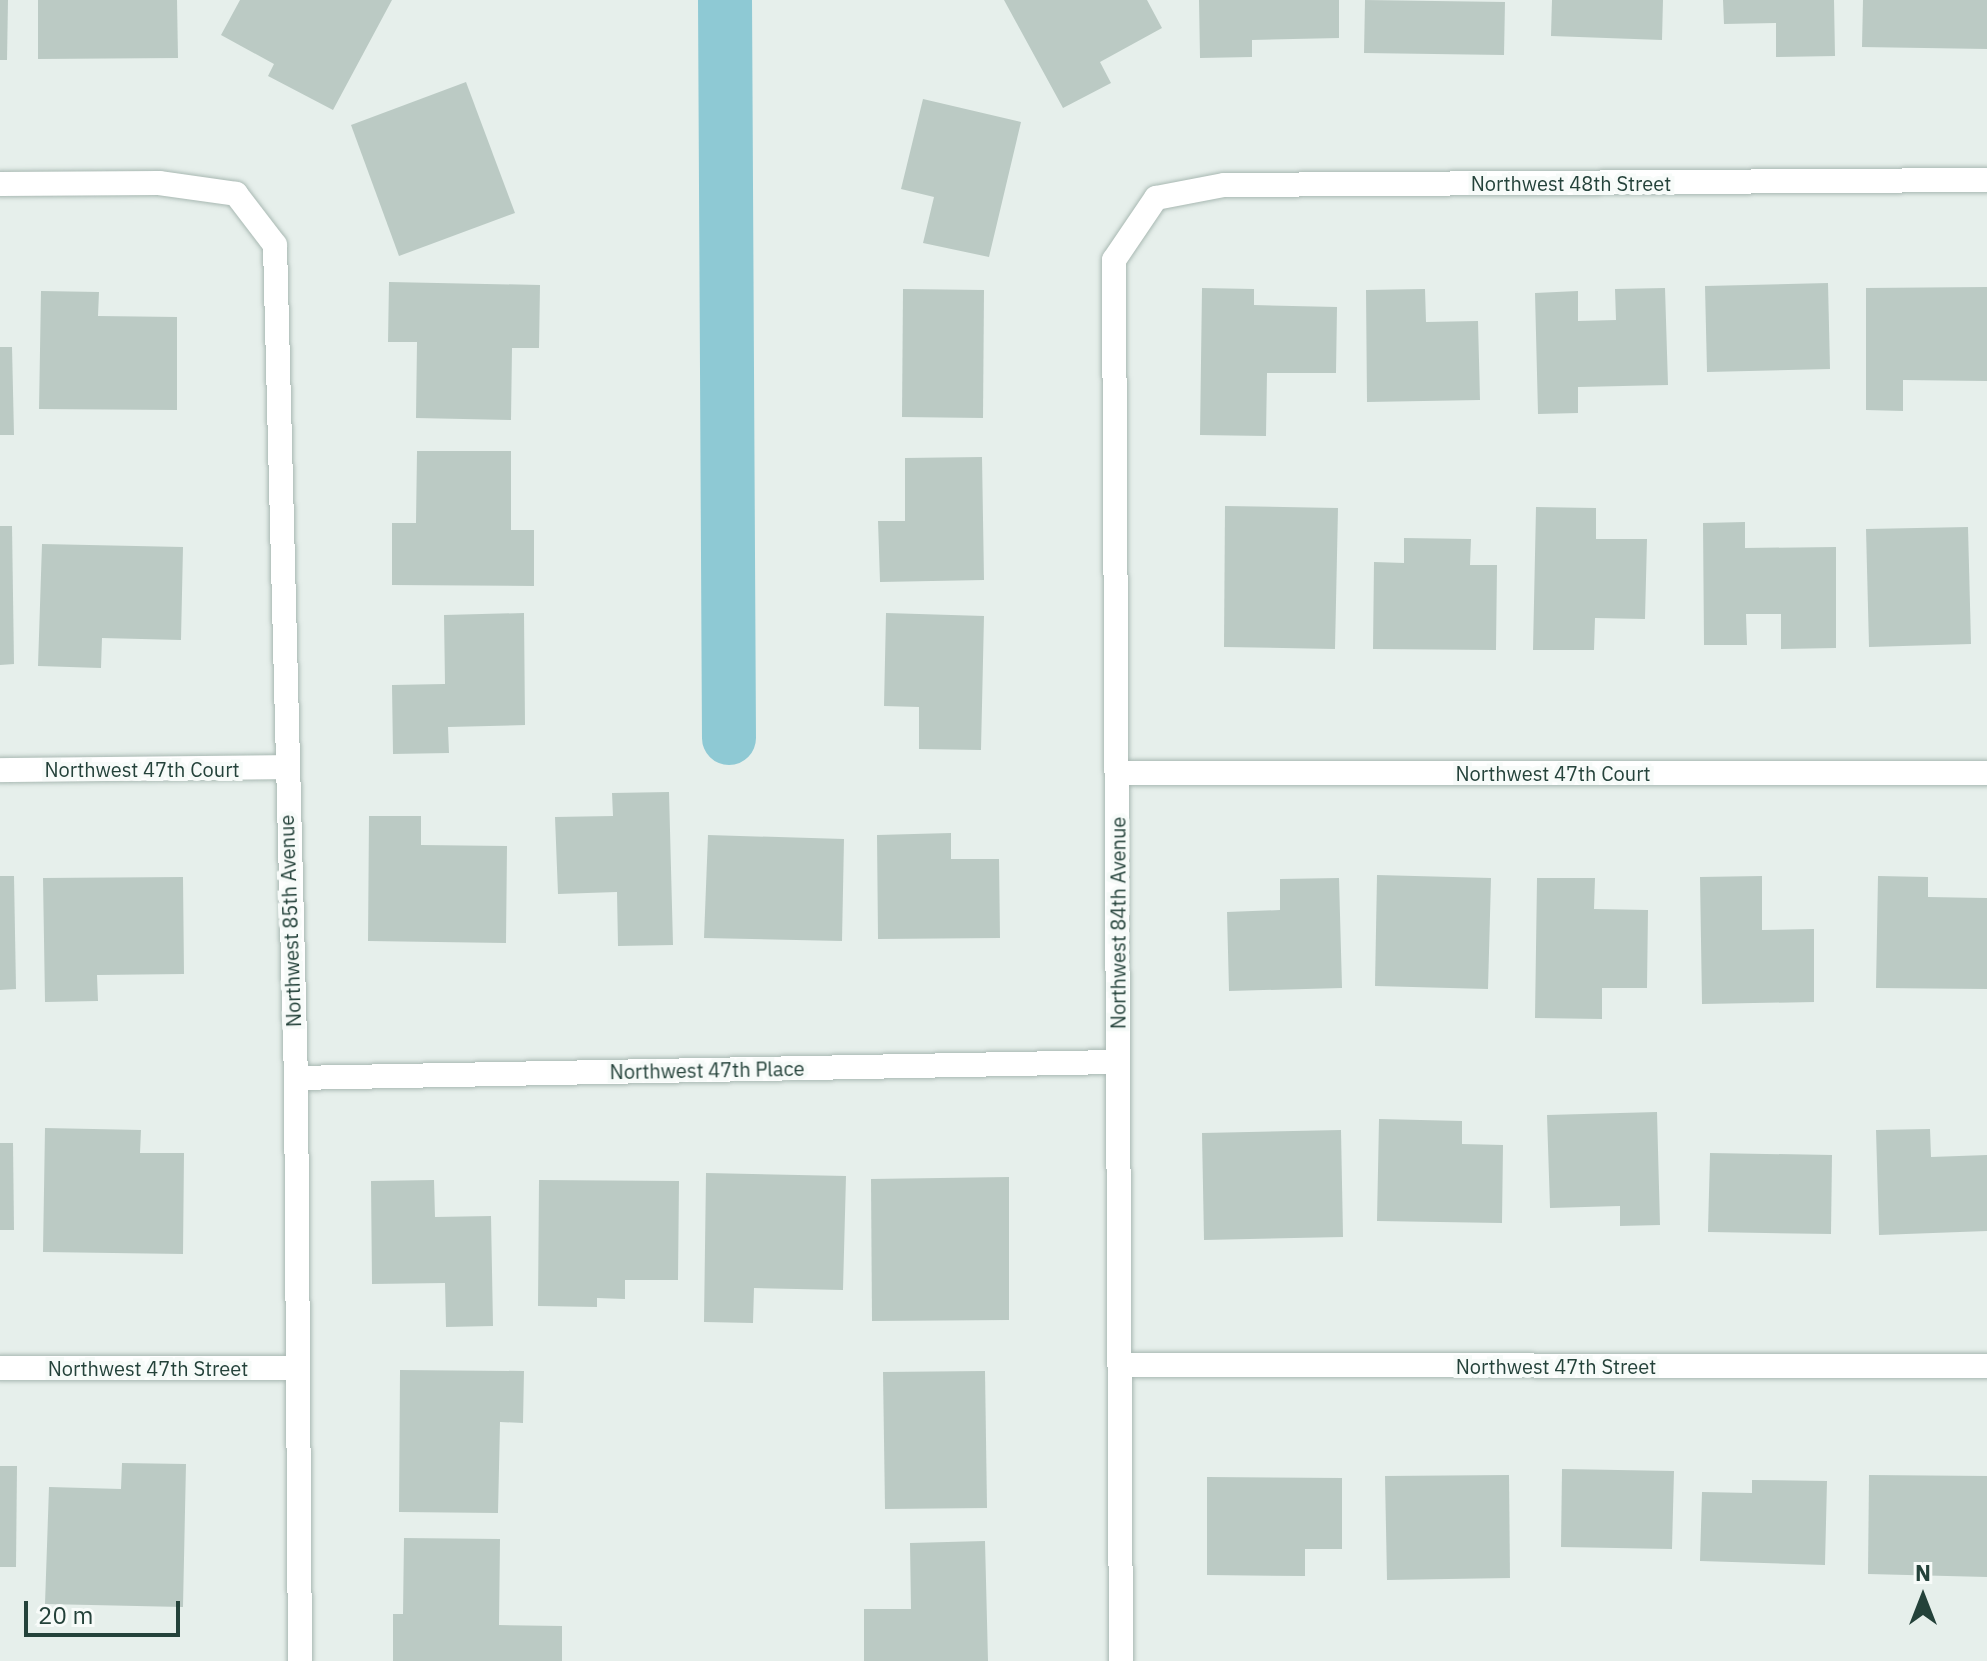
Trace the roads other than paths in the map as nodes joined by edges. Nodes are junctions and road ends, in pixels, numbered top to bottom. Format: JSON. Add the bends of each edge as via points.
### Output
{"nodes":[{"id":1,"x":1987,"y":180,"type":"edge"},
{"id":2,"x":0,"y":184,"type":"edge"},
{"id":3,"x":1156,"y":198,"type":"joint"},
{"id":4,"x":284,"y":767,"type":"junction"},
{"id":5,"x":0,"y":770,"type":"edge"},
{"id":6,"x":1118,"y":773,"type":"junction"},
{"id":7,"x":1987,"y":773,"type":"edge"},
{"id":8,"x":1118,"y":1062,"type":"junction"},
{"id":9,"x":296,"y":1078,"type":"junction"},
{"id":10,"x":1124,"y":1365,"type":"junction"},
{"id":11,"x":1987,"y":1366,"type":"edge"},
{"id":12,"x":0,"y":1368,"type":"edge"},
{"id":13,"x":296,"y":1368,"type":"junction"},
{"id":14,"x":300,"y":1661,"type":"edge"},
{"id":15,"x":1121,"y":1661,"type":"edge"}],
"edges":[{"from":1,"to":3,"type":"street","name":"Northwest 48th Street","via":[[1224,185]]},
{"from":2,"to":4,"type":"street","name":"Northwest 85th Avenue","via":[[159,183],[236,194],[275,245]]},
{"from":3,"to":6,"type":"street","name":"Northwest 84th Avenue","via":[[1114,260]]},
{"from":4,"to":5,"type":"street","name":"Northwest 47th Court"},
{"from":4,"to":9,"type":"street","name":"Northwest 85th Avenue"},
{"from":6,"to":7,"type":"street","name":"Northwest 47th Court"},
{"from":6,"to":8,"type":"street","name":"Northwest 84th Avenue"},
{"from":8,"to":9,"type":"street","name":"Northwest 47th Place"},
{"from":8,"to":10,"type":"street","name":"Northwest 84th Avenue"},
{"from":9,"to":13,"type":"street","name":"Northwest 85th Avenue"},
{"from":10,"to":11,"type":"street","name":"Northwest 47th Street"},
{"from":10,"to":15,"type":"street","name":"Northwest 84th Avenue"},
{"from":12,"to":13,"type":"street","name":"Northwest 47th Street"},
{"from":13,"to":14,"type":"street","name":"Northwest 85th Avenue"}]}
